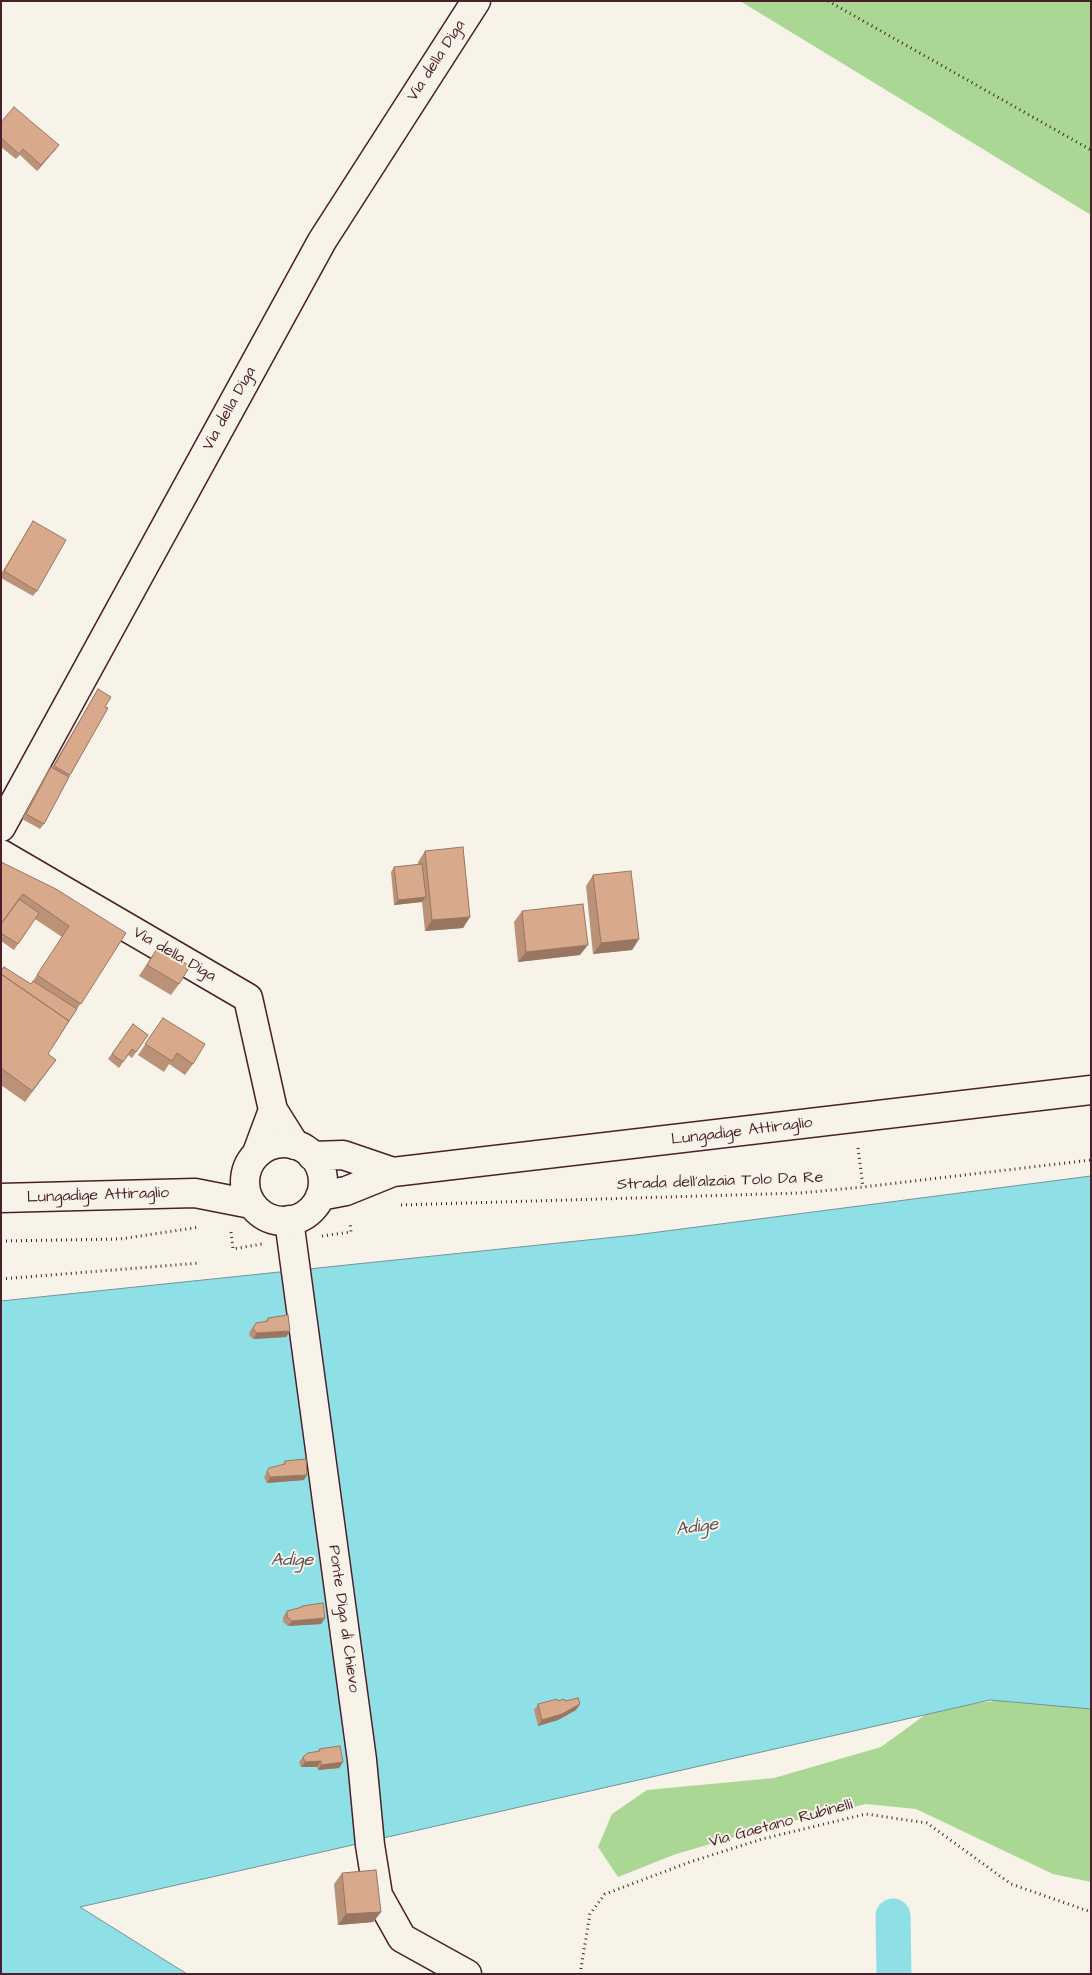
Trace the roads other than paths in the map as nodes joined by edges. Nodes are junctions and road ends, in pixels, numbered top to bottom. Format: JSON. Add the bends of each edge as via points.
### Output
{"nodes":[{"id":1,"x":476,"y":1,"type":"edge"},
{"id":2,"x":1,"y":827,"type":"edge"},
{"id":3,"x":1,"y":854,"type":"edge"},
{"id":4,"x":1091,"y":1090,"type":"edge"},
{"id":5,"x":272,"y":1110,"type":"junction"},
{"id":6,"x":304,"y":1150,"type":"junction"},
{"id":7,"x":252,"y":1160,"type":"junction"},
{"id":8,"x":394,"y":1172,"type":"junction"},
{"id":9,"x":196,"y":1193,"type":"junction"},
{"id":10,"x":320,"y":1196,"type":"junction"},
{"id":11,"x":1,"y":1198,"type":"edge"},
{"id":12,"x":251,"y":1204,"type":"junction"},
{"id":13,"x":291,"y":1238,"type":"junction"},
{"id":14,"x":467,"y":1974,"type":"edge"}],
"edges":[{"from":1,"to":2,"type":"street","name":"Via della Diga","via":[[322,241]]},
{"from":3,"to":5,"type":"street","name":"Via della Diga","via":[[248,998]]},
{"from":4,"to":8,"type":"street","name":"Lungadige Attiraglio"},
{"from":5,"to":6,"type":"street","name":"Via della Diga"},
{"from":5,"to":7,"type":"street"},
{"from":6,"to":7,"type":"street","name":"Lungadige Attiraglio","via":[[286,1143],[275,1144]]},
{"from":6,"to":8,"type":"street","name":"Lungadige Attiraglio","via":[[343,1156]]},
{"from":6,"to":10,"type":"street","via":[[321,1170]]},
{"from":7,"to":9,"type":"street","name":"Lungadige Attiraglio"},
{"from":7,"to":12,"type":"street","via":[[245,1180]]},
{"from":8,"to":10,"type":"street","name":"Lungadige Attiraglio","via":[[346,1191]]},
{"from":9,"to":11,"type":"street","name":"Lungadige Attiraglio"},
{"from":9,"to":12,"type":"street","name":"Lungadige Attiraglio"},
{"from":10,"to":13,"type":"street","via":[[299,1218]]},
{"from":12,"to":13,"type":"street","name":"Lungadige Attiraglio","via":[[258,1212],[278,1221]]},
{"from":13,"to":14,"type":"street","name":"Ponte Diga di Chievo","via":[[378,1895],[402,1938]]}]}
